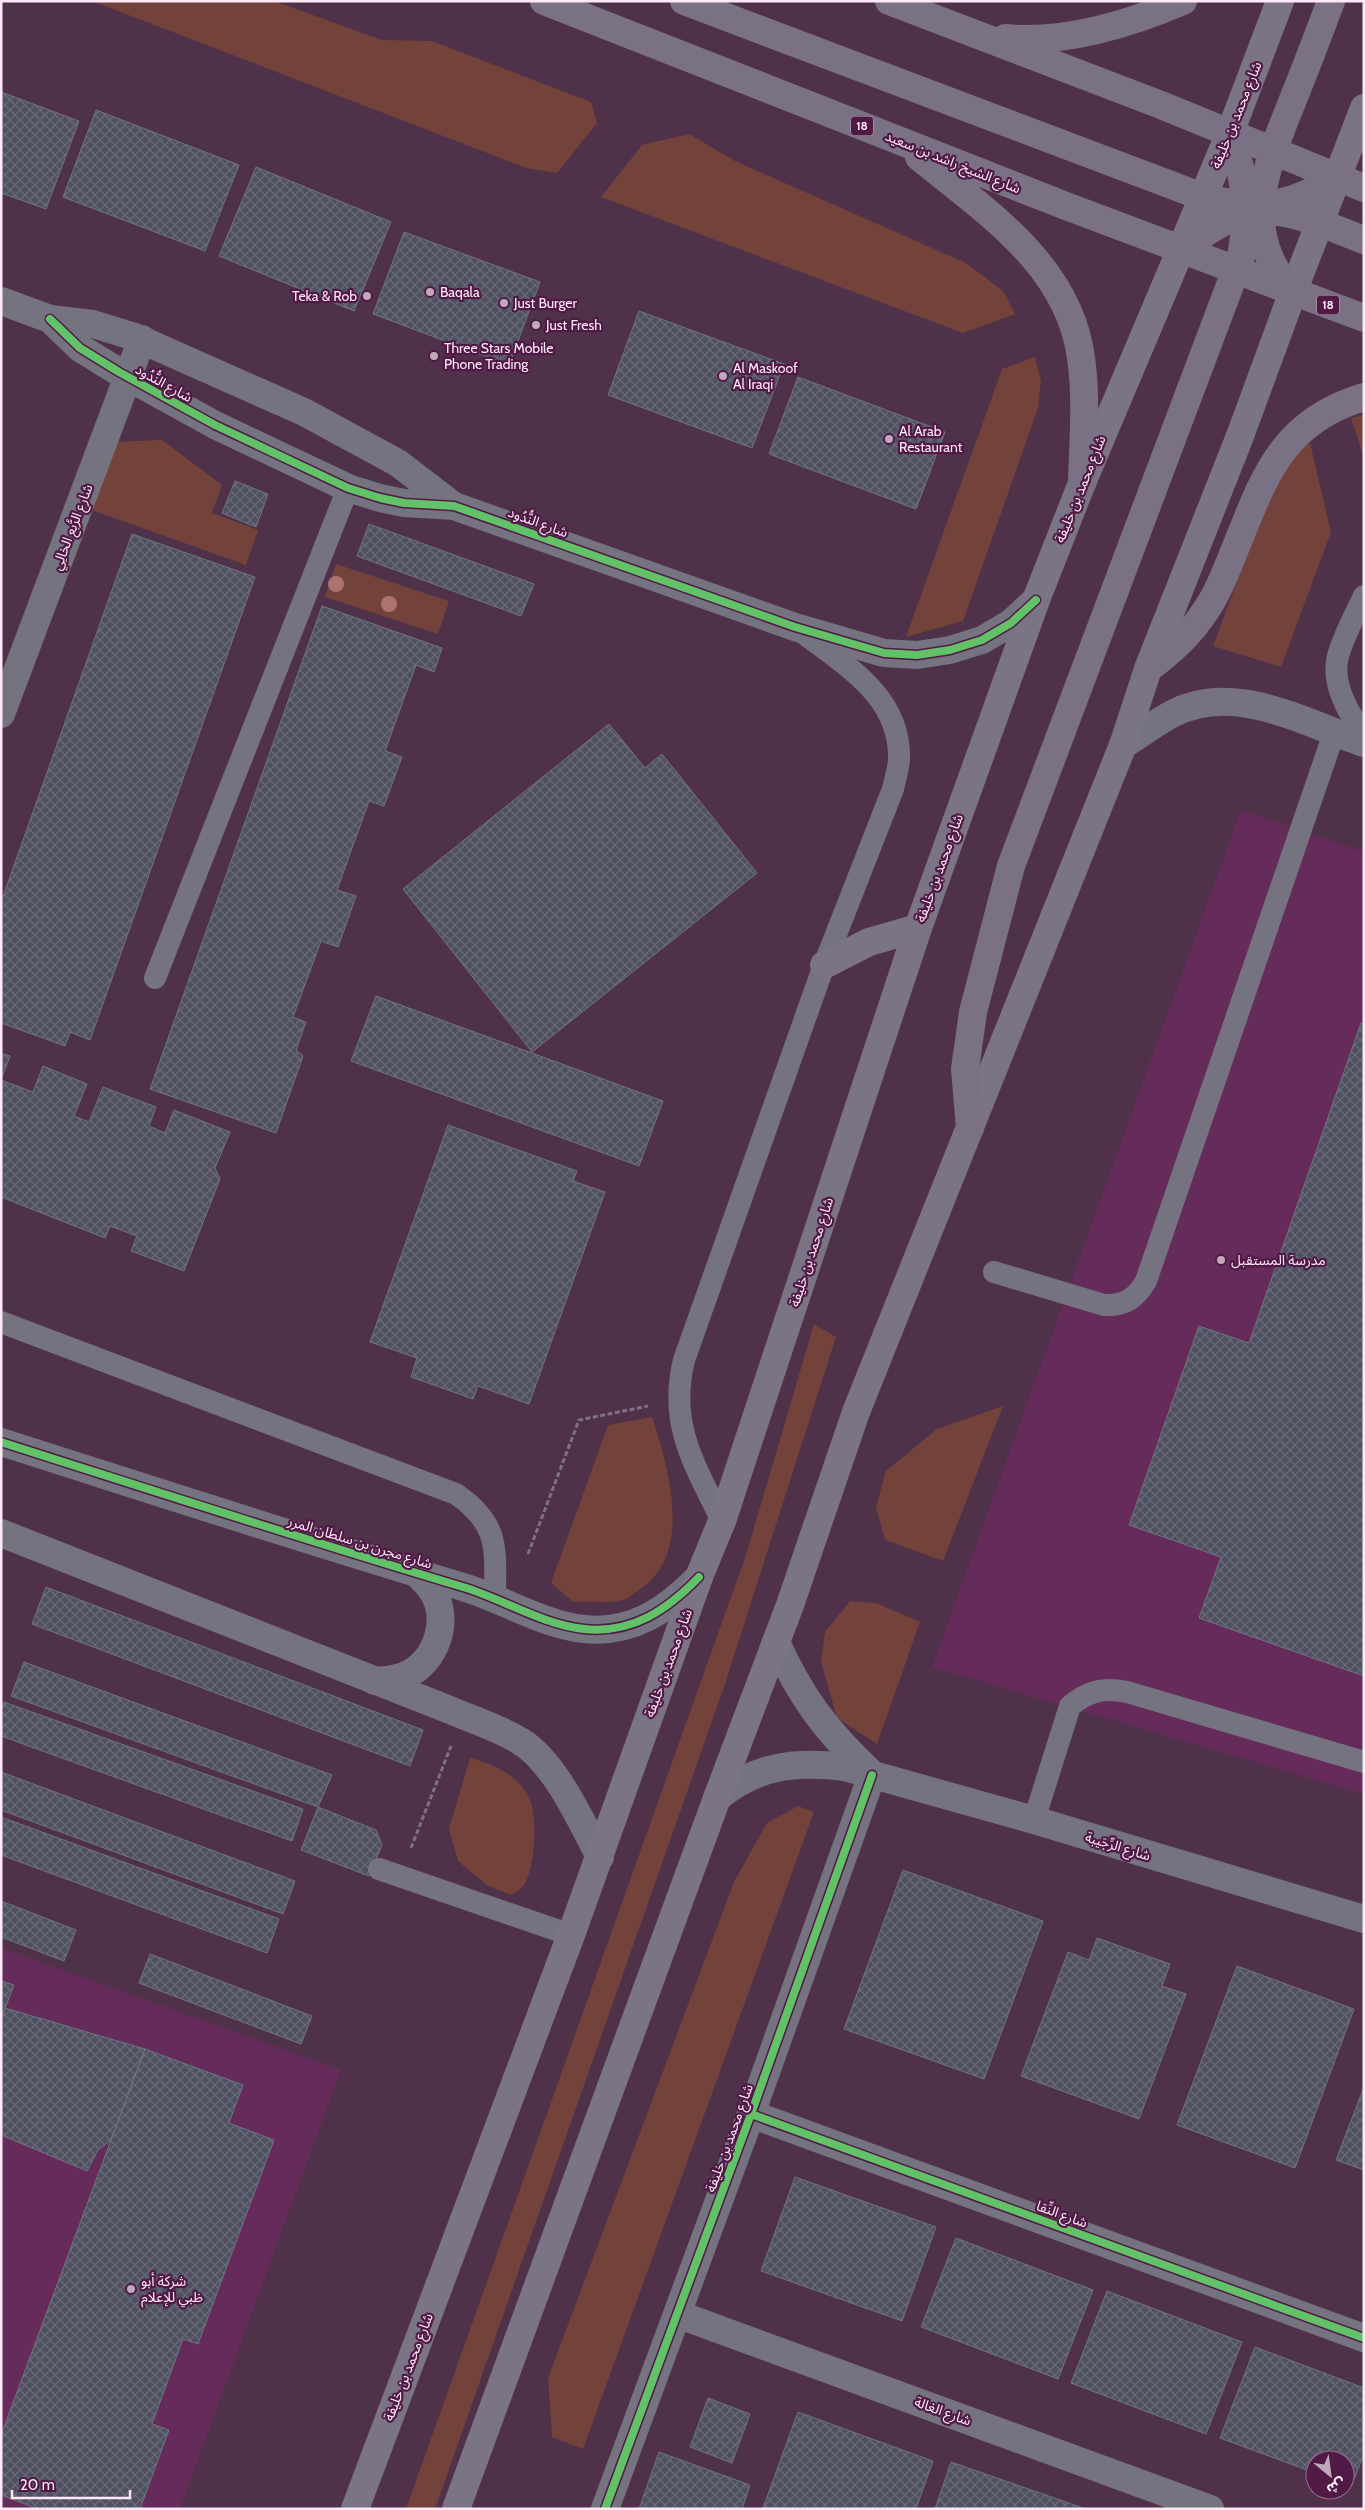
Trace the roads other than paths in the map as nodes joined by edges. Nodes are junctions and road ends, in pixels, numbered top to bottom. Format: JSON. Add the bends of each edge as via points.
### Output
{"nodes":[{"id":1,"x":544,"y":1,"type":"edge"},
{"id":2,"x":684,"y":1,"type":"edge"},
{"id":3,"x":889,"y":1,"type":"edge"},
{"id":4,"x":1183,"y":1,"type":"edge"},
{"id":5,"x":1280,"y":1,"type":"edge"},
{"id":6,"x":1331,"y":1,"type":"edge"},
{"id":7,"x":981,"y":35,"type":"junction"},
{"id":8,"x":1364,"y":108,"type":"edge"},
{"id":9,"x":1230,"y":133,"type":"junction"},
{"id":10,"x":901,"y":141,"type":"junction"},
{"id":11,"x":1273,"y":151,"type":"junction"},
{"id":12,"x":1337,"y":177,"type":"junction"},
{"id":13,"x":1364,"y":188,"type":"edge"},
{"id":14,"x":1202,"y":197,"type":"junction"},
{"id":15,"x":1254,"y":209,"type":"junction"},
{"id":16,"x":1319,"y":224,"type":"junction"},
{"id":17,"x":1364,"y":240,"type":"edge"},
{"id":18,"x":1180,"y":249,"type":"junction"},
{"id":19,"x":1235,"y":270,"type":"junction"},
{"id":20,"x":1293,"y":292,"type":"junction"},
{"id":21,"x":5,"y":307,"type":"edge"},
{"id":22,"x":1364,"y":318,"type":"edge"},
{"id":23,"x":50,"y":319,"type":"junction"},
{"id":24,"x":142,"y":339,"type":"junction"},
{"id":25,"x":128,"y":377,"type":"junction"},
{"id":26,"x":1364,"y":397,"type":"edge"},
{"id":27,"x":1082,"y":483,"type":"junction"},
{"id":28,"x":348,"y":488,"type":"junction"},
{"id":29,"x":454,"y":506,"type":"junction"},
{"id":30,"x":1364,"y":596,"type":"edge"},
{"id":31,"x":1036,"y":600,"type":"junction"},
{"id":32,"x":795,"y":627,"type":"junction"},
{"id":33,"x":1148,"y":669,"type":"junction"},
{"id":34,"x":1,"y":714,"type":"edge"},
{"id":35,"x":1334,"y":733,"type":"junction"},
{"id":36,"x":1364,"y":734,"type":"edge"},
{"id":37,"x":1364,"y":743,"type":"edge"},
{"id":38,"x":1123,"y":745,"type":"junction"},
{"id":39,"x":918,"y":928,"type":"junction"},
{"id":40,"x":824,"y":965,"type":"junction"},
{"id":41,"x":155,"y":978,"type":"dead end"},
{"id":42,"x":970,"y":1128,"type":"junction"},
{"id":43,"x":994,"y":1272,"type":"dead end"},
{"id":44,"x":1,"y":1322,"type":"edge"},
{"id":45,"x":1,"y":1442,"type":"edge"},
{"id":46,"x":722,"y":1521,"type":"junction"},
{"id":47,"x":1,"y":1533,"type":"edge"},
{"id":48,"x":418,"y":1574,"type":"junction"},
{"id":49,"x":699,"y":1577,"type":"junction"},
{"id":50,"x":502,"y":1602,"type":"junction"},
{"id":51,"x":776,"y":1642,"type":"junction"},
{"id":52,"x":375,"y":1681,"type":"junction"},
{"id":53,"x":1364,"y":1762,"type":"edge"},
{"id":54,"x":872,"y":1774,"type":"junction"},
{"id":55,"x":717,"y":1798,"type":"junction"},
{"id":56,"x":1034,"y":1820,"type":"junction"},
{"id":57,"x":600,"y":1857,"type":"junction"},
{"id":58,"x":379,"y":1869,"type":"dead end"},
{"id":59,"x":1364,"y":1919,"type":"edge"},
{"id":60,"x":571,"y":1935,"type":"junction"},
{"id":61,"x":752,"y":2114,"type":"junction"},
{"id":62,"x":677,"y":2314,"type":"junction"},
{"id":63,"x":1364,"y":2338,"type":"edge"},
{"id":64,"x":355,"y":2509,"type":"edge"},
{"id":65,"x":456,"y":2509,"type":"edge"},
{"id":66,"x":605,"y":2509,"type":"edge"},
{"id":67,"x":1210,"y":2509,"type":"edge"}],
"edges":[{"from":1,"to":10,"type":"main road","name":"شارع الشيخ راشد بن سعيد","number":"18"},
{"from":2,"to":14,"type":"main road"},
{"from":3,"to":7,"type":"main road"},
{"from":4,"to":7,"type":"main road","via":[[1124,22],[1076,34],[1027,40]]},
{"from":5,"to":9,"type":"main road","name":"شارع محمد بن خليفة"},
{"from":6,"to":11,"type":"main road"},
{"from":7,"to":9,"type":"main road"},
{"from":8,"to":12,"type":"main road"},
{"from":9,"to":11,"type":"main road"},
{"from":9,"to":14,"type":"main road","name":"شارع محمد بن خليفة"},
{"from":9,"to":15,"type":"main road"},
{"from":10,"to":18,"type":"main road","name":"شارع الشيخ راشد بن سعيد","number":"18"},
{"from":10,"to":27,"type":"main road","via":[[1021,242],[1046,271],[1062,298],[1074,326],[1082,364]]},
{"from":11,"to":12,"type":"main road"},
{"from":11,"to":15,"type":"main road"},
{"from":12,"to":13,"type":"main road"},
{"from":12,"to":15,"type":"main road","via":[[1313,192]]},
{"from":12,"to":16,"type":"main road"},
{"from":14,"to":15,"type":"main road"},
{"from":14,"to":18,"type":"main road","name":"شارع محمد بن خليفة"},
{"from":15,"to":16,"type":"main road","via":[[1299,215]]},
{"from":15,"to":18,"type":"main road","via":[[1212,228]]},
{"from":15,"to":19,"type":"main road"},
{"from":15,"to":20,"type":"main road","via":[[1267,254],[1280,278]]},
{"from":16,"to":17,"type":"main road"},
{"from":16,"to":20,"type":"main road"},
{"from":18,"to":19,"type":"main road","name":"شارع الشيخ راشد بن سعيد","number":"18"},
{"from":18,"to":27,"type":"main road","name":"شارع محمد بن خليفة"},
{"from":19,"to":20,"type":"main road","name":"شارع الشيخ راشد بن سعيد","number":"18"},
{"from":19,"to":42,"type":"main road","via":[[1011,866],[973,1012],[965,1069]]},
{"from":20,"to":22,"type":"main road","name":"شارع الشيخ راشد بن سعيد","number":"18"},
{"from":20,"to":33,"type":"main road"},
{"from":21,"to":23,"type":"street","name":"شارع النُّدُود"},
{"from":23,"to":24,"type":"street","name":"شارع النُّدُود","via":[[93,324]]},
{"from":23,"to":25,"type":"street","name":"شارع النُّدُود","via":[[80,348]]},
{"from":24,"to":25,"type":"street","name":"شارع الرُّبع الخالِي"},
{"from":24,"to":29,"type":"street","name":"شارع النُّدُود","via":[[304,412],[370,447],[417,476]]},
{"from":25,"to":28,"type":"street","name":"شارع النُّدُود","via":[[215,425]]},
{"from":25,"to":34,"type":"street","name":"شارع الرُّبع الخالِي"},
{"from":26,"to":33,"type":"main road","via":[[1343,403],[1319,416],[1297,433],[1279,454],[1265,477],[1207,610],[1170,652]]},
{"from":27,"to":31,"type":"main road","name":"شارع محمد بن خليفة"},
{"from":28,"to":29,"type":"street","name":"شارع النُّدُود","via":[[404,503]]},
{"from":28,"to":41,"type":"lane"},
{"from":29,"to":32,"type":"street","name":"شارع النُّدُود"},
{"from":30,"to":36,"type":"lane","via":[[1338,658],[1338,678],[1342,698]]},
{"from":31,"to":32,"type":"street","name":"شارع النُّدُود","via":[[1011,623],[982,640],[950,650],[917,655],[884,653]]},
{"from":31,"to":39,"type":"main road","name":"شارع محمد بن خليفة"},
{"from":32,"to":40,"type":"lane","via":[[862,678],[883,701],[896,728],[899,759],[893,789]]},
{"from":33,"to":38,"type":"main road"},
{"from":35,"to":37,"type":"street"},
{"from":35,"to":38,"type":"street","via":[[1277,709],[1229,702],[1200,705],[1174,713]]},
{"from":35,"to":43,"type":"lane","via":[[1146,1281],[1139,1293],[1123,1304],[1104,1306]]},
{"from":38,"to":42,"type":"main road"},
{"from":39,"to":40,"type":"main road","via":[[869,942]]},
{"from":39,"to":46,"type":"main road","name":"شارع محمد بن خليفة"},
{"from":40,"to":46,"type":"lane","via":[[679,1380],[681,1425],[688,1449]]},
{"from":42,"to":51,"type":"main road","via":[[856,1412]]},
{"from":44,"to":50,"type":"lane","via":[[456,1494],[485,1521],[495,1542]]},
{"from":45,"to":48,"type":"street","name":"شارع مجرن بن سلطان المرر"},
{"from":46,"to":49,"type":"main road","name":"شارع محمد بن خليفة"},
{"from":47,"to":52,"type":"street"},
{"from":48,"to":50,"type":"street","name":"شارع مجرن بن سلطان المرر","via":[[465,1587]]},
{"from":48,"to":52,"type":"street","via":[[432,1589],[439,1607],[440,1626],[436,1644],[412,1673],[394,1680]]},
{"from":49,"to":50,"type":"street","name":"شارع مجرن بن سلطان المرر","via":[[677,1600],[649,1618],[617,1628],[584,1629],[552,1622]]},
{"from":49,"to":57,"type":"main road","name":"شارع محمد بن خليفة"},
{"from":51,"to":54,"type":"street","name":"شارع الرِّجَيبة","via":[[793,1679],[816,1714],[842,1746]]},
{"from":51,"to":55,"type":"main road"},
{"from":52,"to":57,"type":"street","via":[[521,1741],[548,1768],[570,1799]]},
{"from":53,"to":56,"type":"lane","via":[[1127,1692],[1096,1690],[1070,1706]]},
{"from":54,"to":55,"type":"street","name":"شارع الرِّجَيبة","via":[[817,1764],[789,1766],[761,1772],[735,1783]]},
{"from":54,"to":56,"type":"street","name":"شارع الرِّجَيبة"},
{"from":54,"to":61,"type":"street","name":"شارع محمد بن خليفة"},
{"from":55,"to":65,"type":"main road"},
{"from":56,"to":59,"type":"street","name":"شارع الرِّجَيبة"},
{"from":57,"to":60,"type":"main road","name":"شارع محمد بن خليفة"},
{"from":58,"to":60,"type":"lane"},
{"from":60,"to":64,"type":"main road","name":"شارع محمد بن خليفة"},
{"from":61,"to":62,"type":"street","name":"شارع محمد بن خليفة"},
{"from":61,"to":63,"type":"street","name":"شارع النِّقا"},
{"from":62,"to":66,"type":"street","name":"شارع محمد بن خليفة"},
{"from":62,"to":67,"type":"street","name":"شارع الغالة"}]}
